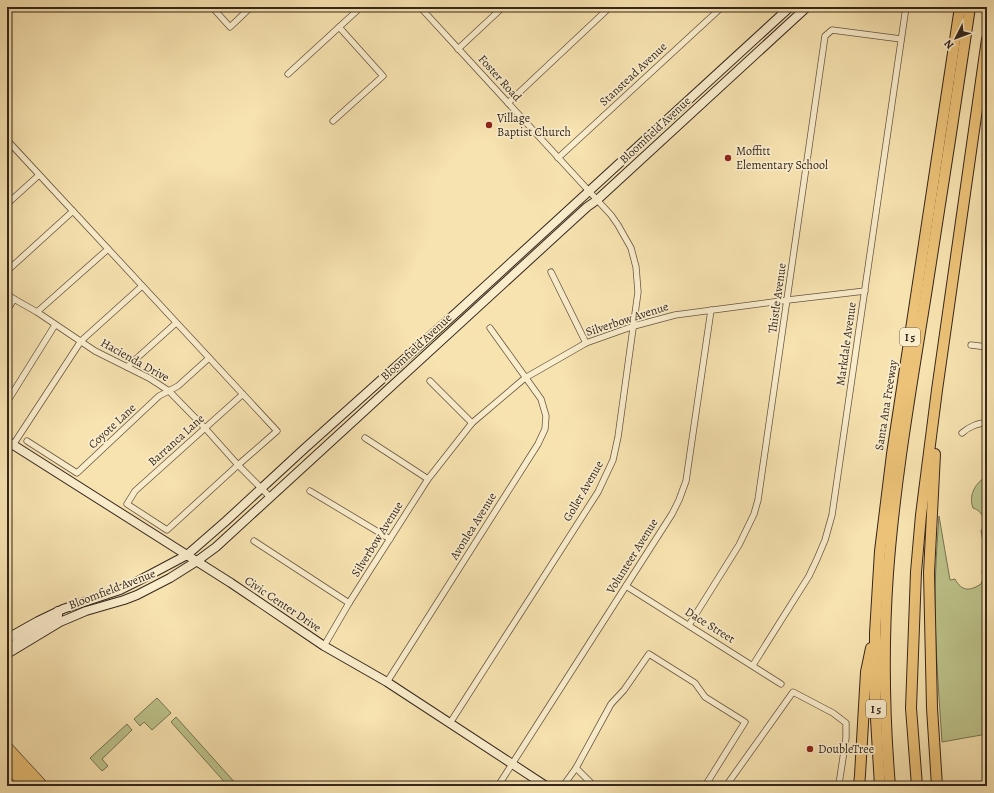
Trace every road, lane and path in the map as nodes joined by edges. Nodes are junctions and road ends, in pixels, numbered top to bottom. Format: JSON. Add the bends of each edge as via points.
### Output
{"nodes":[{"id":1,"x":212,"y":7,"type":"edge"},
{"id":2,"x":251,"y":7,"type":"edge"},
{"id":3,"x":361,"y":7,"type":"edge"},
{"id":4,"x":420,"y":7,"type":"edge"},
{"id":5,"x":504,"y":7,"type":"edge"},
{"id":6,"x":610,"y":7,"type":"edge"},
{"id":7,"x":722,"y":7,"type":"edge"},
{"id":8,"x":790,"y":7,"type":"edge"},
{"id":9,"x":807,"y":7,"type":"edge"},
{"id":10,"x":906,"y":7,"type":"edge"},
{"id":11,"x":960,"y":7,"type":"edge"},
{"id":12,"x":970,"y":7,"type":"edge"},
{"id":13,"x":339,"y":27,"type":"junction"},
{"id":14,"x":901,"y":39,"type":"junction"},
{"id":15,"x":987,"y":39,"type":"edge"},
{"id":16,"x":458,"y":49,"type":"junction"},
{"id":17,"x":288,"y":74,"type":"dead end"},
{"id":18,"x":508,"y":103,"type":"junction"},
{"id":19,"x":333,"y":121,"type":"dead end"},
{"id":20,"x":7,"y":140,"type":"edge"},
{"id":21,"x":643,"y":142,"type":"junction"},
{"id":22,"x":651,"y":150,"type":"junction"},
{"id":23,"x":558,"y":158,"type":"junction"},
{"id":24,"x":39,"y":175,"type":"junction"},
{"id":25,"x":588,"y":191,"type":"junction"},
{"id":26,"x":596,"y":200,"type":"junction"},
{"id":27,"x":7,"y":204,"type":"edge"},
{"id":28,"x":73,"y":211,"type":"junction"},
{"id":29,"x":534,"y":242,"type":"junction"},
{"id":30,"x":108,"y":249,"type":"junction"},
{"id":31,"x":540,"y":250,"type":"junction"},
{"id":32,"x":7,"y":271,"type":"edge"},
{"id":33,"x":551,"y":272,"type":"dead end"},
{"id":34,"x":142,"y":286,"type":"junction"},
{"id":35,"x":865,"y":291,"type":"junction"},
{"id":36,"x":7,"y":294,"type":"edge"},
{"id":37,"x":14,"y":299,"type":"junction"},
{"id":38,"x":788,"y":300,"type":"junction"},
{"id":39,"x":469,"y":301,"type":"junction"},
{"id":40,"x":476,"y":308,"type":"junction"},
{"id":41,"x":7,"y":310,"type":"edge"},
{"id":42,"x":711,"y":310,"type":"junction"},
{"id":43,"x":37,"y":312,"type":"junction"},
{"id":44,"x":176,"y":323,"type":"junction"},
{"id":45,"x":55,"y":325,"type":"junction"},
{"id":46,"x":634,"y":326,"type":"junction"},
{"id":47,"x":490,"y":328,"type":"dead end"},
{"id":48,"x":81,"y":341,"type":"junction"},
{"id":49,"x":586,"y":343,"type":"junction"},
{"id":50,"x":971,"y":345,"type":"dead end"},
{"id":51,"x":987,"y":347,"type":"edge"},
{"id":52,"x":209,"y":358,"type":"junction"},
{"id":53,"x":127,"y":367,"type":"junction"},
{"id":54,"x":525,"y":378,"type":"junction"},
{"id":55,"x":430,"y":381,"type":"dead end"},
{"id":56,"x":937,"y":390,"type":"junction"},
{"id":57,"x":169,"y":391,"type":"junction"},
{"id":58,"x":242,"y":394,"type":"junction"},
{"id":59,"x":7,"y":402,"type":"edge"},
{"id":60,"x":987,"y":422,"type":"edge"},
{"id":61,"x":472,"y":423,"type":"junction"},
{"id":62,"x":205,"y":428,"type":"junction"},
{"id":63,"x":962,"y":433,"type":"dead end"},
{"id":64,"x":365,"y":438,"type":"dead end"},
{"id":65,"x":27,"y":440,"type":"dead end"},
{"id":66,"x":10,"y":443,"type":"edge"},
{"id":67,"x":304,"y":449,"type":"junction"},
{"id":68,"x":312,"y":459,"type":"junction"},
{"id":69,"x":238,"y":465,"type":"junction"},
{"id":70,"x":428,"y":479,"type":"junction"},
{"id":71,"x":262,"y":488,"type":"junction"},
{"id":72,"x":310,"y":490,"type":"dead end"},
{"id":73,"x":270,"y":497,"type":"junction"},
{"id":74,"x":390,"y":539,"type":"junction"},
{"id":75,"x":254,"y":541,"type":"dead end"},
{"id":76,"x":186,"y":554,"type":"junction"},
{"id":77,"x":197,"y":561,"type":"junction"},
{"id":78,"x":626,"y":586,"type":"junction"},
{"id":79,"x":90,"y":599,"type":"junction"},
{"id":80,"x":349,"y":603,"type":"junction"},
{"id":81,"x":93,"y":609,"type":"junction"},
{"id":82,"x":59,"y":611,"type":"junction"},
{"id":83,"x":689,"y":625,"type":"junction"},
{"id":84,"x":875,"y":633,"type":"junction"},
{"id":85,"x":7,"y":640,"type":"edge"},
{"id":86,"x":324,"y":646,"type":"junction"},
{"id":87,"x":8,"y":654,"type":"edge"},
{"id":88,"x":753,"y":665,"type":"junction"},
{"id":89,"x":387,"y":682,"type":"junction"},
{"id":90,"x":781,"y":684,"type":"dead end"},
{"id":91,"x":450,"y":724,"type":"junction"},
{"id":92,"x":7,"y":746,"type":"edge"},
{"id":93,"x":7,"y":758,"type":"edge"},
{"id":94,"x":512,"y":764,"type":"junction"},
{"id":95,"x":7,"y":766,"type":"edge"},
{"id":96,"x":576,"y":768,"type":"junction"},
{"id":97,"x":40,"y":785,"type":"edge"},
{"id":98,"x":25,"y":786,"type":"edge"},
{"id":99,"x":498,"y":786,"type":"edge"},
{"id":100,"x":546,"y":786,"type":"edge"},
{"id":101,"x":564,"y":786,"type":"edge"},
{"id":102,"x":594,"y":786,"type":"edge"},
{"id":103,"x":705,"y":786,"type":"edge"},
{"id":104,"x":726,"y":786,"type":"edge"},
{"id":105,"x":837,"y":786,"type":"edge"},
{"id":106,"x":859,"y":786,"type":"edge"},
{"id":107,"x":880,"y":786,"type":"edge"},
{"id":108,"x":890,"y":786,"type":"edge"},
{"id":109,"x":917,"y":786,"type":"edge"},
{"id":110,"x":937,"y":786,"type":"edge"}],
"edges":[{"from":1,"to":2,"type":"street","via":[[230,27]]},
{"from":3,"to":13,"type":"street"},
{"from":4,"to":16,"type":"street","name":"Foster Road"},
{"from":5,"to":16,"type":"street"},
{"from":6,"to":18,"type":"street"},
{"from":7,"to":23,"type":"street","name":"Stanstead Avenue"},
{"from":8,"to":21,"type":"main road","name":"Bloomfield Avenue"},
{"from":9,"to":22,"type":"main road","name":"Bloomfield Avenue"},
{"from":10,"to":14,"type":"street","name":"Markdale Avenue"},
{"from":11,"to":84,"type":"highway","name":"Santa Ana Freeway","number":"I 5","via":[[892,454],[880,551]]},
{"from":12,"to":108,"type":"highway","via":[[909,407],[888,572],[885,690]]},
{"from":13,"to":17,"type":"street"},
{"from":13,"to":19,"type":"street","via":[[383,76]]},
{"from":14,"to":35,"type":"street","name":"Markdale Avenue"},
{"from":14,"to":38,"type":"street","name":"Thistle Avenue","via":[[832,30],[825,36]]},
{"from":15,"to":56,"type":"highway"},
{"from":16,"to":18,"type":"street","name":"Foster Road"},
{"from":18,"to":23,"type":"street","name":"Foster Road"},
{"from":20,"to":24,"type":"street"},
{"from":21,"to":22,"type":"main road"},
{"from":21,"to":25,"type":"main road","name":"Bloomfield Avenue"},
{"from":22,"to":26,"type":"main road","name":"Bloomfield Avenue"},
{"from":23,"to":25,"type":"street","name":"Foster Road"},
{"from":24,"to":27,"type":"street"},
{"from":24,"to":28,"type":"street"},
{"from":25,"to":26,"type":"street","name":"Foster Road"},
{"from":25,"to":29,"type":"main road","name":"Bloomfield Avenue"},
{"from":26,"to":31,"type":"main road","name":"Bloomfield Avenue"},
{"from":26,"to":46,"type":"street","name":"Goller Avenue","via":[[611,215],[631,248],[638,292]]},
{"from":28,"to":30,"type":"street"},
{"from":28,"to":32,"type":"street"},
{"from":29,"to":31,"type":"main road"},
{"from":29,"to":39,"type":"main road","name":"Bloomfield Avenue"},
{"from":30,"to":34,"type":"street"},
{"from":30,"to":43,"type":"street"},
{"from":31,"to":40,"type":"main road","name":"Bloomfield Avenue"},
{"from":33,"to":49,"type":"street"},
{"from":34,"to":44,"type":"street"},
{"from":34,"to":48,"type":"street"},
{"from":35,"to":38,"type":"street","name":"Silverbow Avenue"},
{"from":35,"to":88,"type":"street","name":"Markdale Avenue","via":[[832,515],[825,540],[809,576]]},
{"from":36,"to":37,"type":"street","name":"Hacienda Drive"},
{"from":37,"to":41,"type":"street"},
{"from":37,"to":43,"type":"street","name":"Hacienda Drive"},
{"from":38,"to":42,"type":"street","name":"Silverbow Avenue"},
{"from":38,"to":83,"type":"street","name":"Thistle Avenue","via":[[754,514],[739,545]]},
{"from":39,"to":40,"type":"main road"},
{"from":39,"to":67,"type":"main road","name":"Bloomfield Avenue"},
{"from":40,"to":68,"type":"main road","name":"Bloomfield Avenue"},
{"from":42,"to":46,"type":"street","name":"Silverbow Avenue","via":[[675,315]]},
{"from":42,"to":78,"type":"street","name":"Volunteer Avenue","via":[[686,481],[672,514]]},
{"from":43,"to":45,"type":"street","name":"Hacienda Drive"},
{"from":44,"to":52,"type":"street"},
{"from":44,"to":53,"type":"street"},
{"from":45,"to":48,"type":"street","name":"Hacienda Drive"},
{"from":45,"to":59,"type":"street"},
{"from":46,"to":49,"type":"street","name":"Silverbow Avenue"},
{"from":46,"to":91,"type":"street","name":"Goller Avenue","via":[[613,460],[598,492]]},
{"from":47,"to":54,"type":"street","name":"Avonlea Avenue"},
{"from":48,"to":53,"type":"street","name":"Hacienda Drive"},
{"from":48,"to":66,"type":"street"},
{"from":49,"to":54,"type":"street","name":"Silverbow Avenue"},
{"from":50,"to":51,"type":"street"},
{"from":52,"to":57,"type":"street","name":"Coyote Lane"},
{"from":52,"to":58,"type":"street"},
{"from":53,"to":57,"type":"street","name":"Hacienda Drive"},
{"from":54,"to":61,"type":"street","name":"Silverbow Avenue"},
{"from":54,"to":89,"type":"street","name":"Avonlea Avenue","via":[[541,399],[546,416],[545,429],[538,444]]},
{"from":55,"to":61,"type":"street"},
{"from":56,"to":109,"type":"highway","via":[[916,572],[911,708]]},
{"from":56,"to":110,"type":"highway","via":[[929,573],[932,708]]},
{"from":57,"to":62,"type":"street","name":"Hacienda Drive"},
{"from":57,"to":65,"type":"street","name":"Coyote Lane","via":[[159,396],[77,473]]},
{"from":58,"to":62,"type":"street","name":"Barranca Lane"},
{"from":58,"to":69,"type":"street","via":[[277,431]]},
{"from":60,"to":63,"type":"street","via":[[975,424]]},
{"from":61,"to":70,"type":"street","name":"Silverbow Avenue"},
{"from":62,"to":69,"type":"street","name":"Hacienda Drive"},
{"from":62,"to":69,"type":"street","name":"Barranca Lane","via":[[135,491],[127,504],[167,530]]},
{"from":64,"to":70,"type":"street"},
{"from":66,"to":76,"type":"main road","name":"Civic Center Drive"},
{"from":67,"to":68,"type":"main road"},
{"from":67,"to":71,"type":"main road","name":"Bloomfield Avenue"},
{"from":68,"to":73,"type":"main road","name":"Bloomfield Avenue"},
{"from":69,"to":71,"type":"street","name":"Hacienda Drive"},
{"from":70,"to":74,"type":"street","name":"Silverbow Avenue"},
{"from":71,"to":73,"type":"street","name":"Hacienda Drive"},
{"from":71,"to":76,"type":"main road","name":"Bloomfield Avenue"},
{"from":72,"to":74,"type":"street"},
{"from":73,"to":77,"type":"main road","name":"Bloomfield Avenue"},
{"from":74,"to":80,"type":"street","name":"Silverbow Avenue"},
{"from":75,"to":80,"type":"street"},
{"from":76,"to":77,"type":"main road","name":"Civic Center Drive"},
{"from":76,"to":79,"type":"main road","name":"Bloomfield Avenue","via":[[138,582]]},
{"from":77,"to":81,"type":"main road","name":"Bloomfield Avenue","via":[[137,595]]},
{"from":77,"to":86,"type":"main road","name":"Civic Center Drive"},
{"from":78,"to":83,"type":"street","name":"Dace Street"},
{"from":78,"to":94,"type":"street","name":"Volunteer Avenue"},
{"from":79,"to":81,"type":"main road"},
{"from":79,"to":82,"type":"main road","name":"Bloomfield Avenue"},
{"from":80,"to":86,"type":"street","name":"Silverbow Avenue"},
{"from":81,"to":87,"type":"main road","name":"Bloomfield Avenue","via":[[60,622]]},
{"from":82,"to":85,"type":"main road","name":"Bloomfield Avenue"},
{"from":82,"to":87,"type":"main road","via":[[56,618],[18,640]]},
{"from":83,"to":88,"type":"street","name":"Dace Street"},
{"from":84,"to":106,"type":"highway","via":[[866,672]]},
{"from":84,"to":107,"type":"highway","name":"Santa Ana Freeway","number":"I 5","via":[[875,702]]},
{"from":86,"to":89,"type":"main road","name":"Civic Center Drive"},
{"from":88,"to":90,"type":"street","name":"Dace Street"},
{"from":89,"to":91,"type":"main road","name":"Civic Center Drive"},
{"from":91,"to":94,"type":"main road","name":"Civic Center Drive"},
{"from":92,"to":97,"type":"main road"},
{"from":93,"to":97,"type":"main road"},
{"from":94,"to":99,"type":"street","name":"Volunteer Avenue"},
{"from":94,"to":100,"type":"main road","name":"Civic Center Drive"},
{"from":95,"to":98,"type":"main road"},
{"from":96,"to":101,"type":"street"},
{"from":96,"to":102,"type":"street"},
{"from":96,"to":103,"type":"street","via":[[611,704],[650,654],[695,682],[705,697],[745,722]]},
{"from":104,"to":105,"type":"street","via":[[793,692],[846,723],[846,738]]}]}
